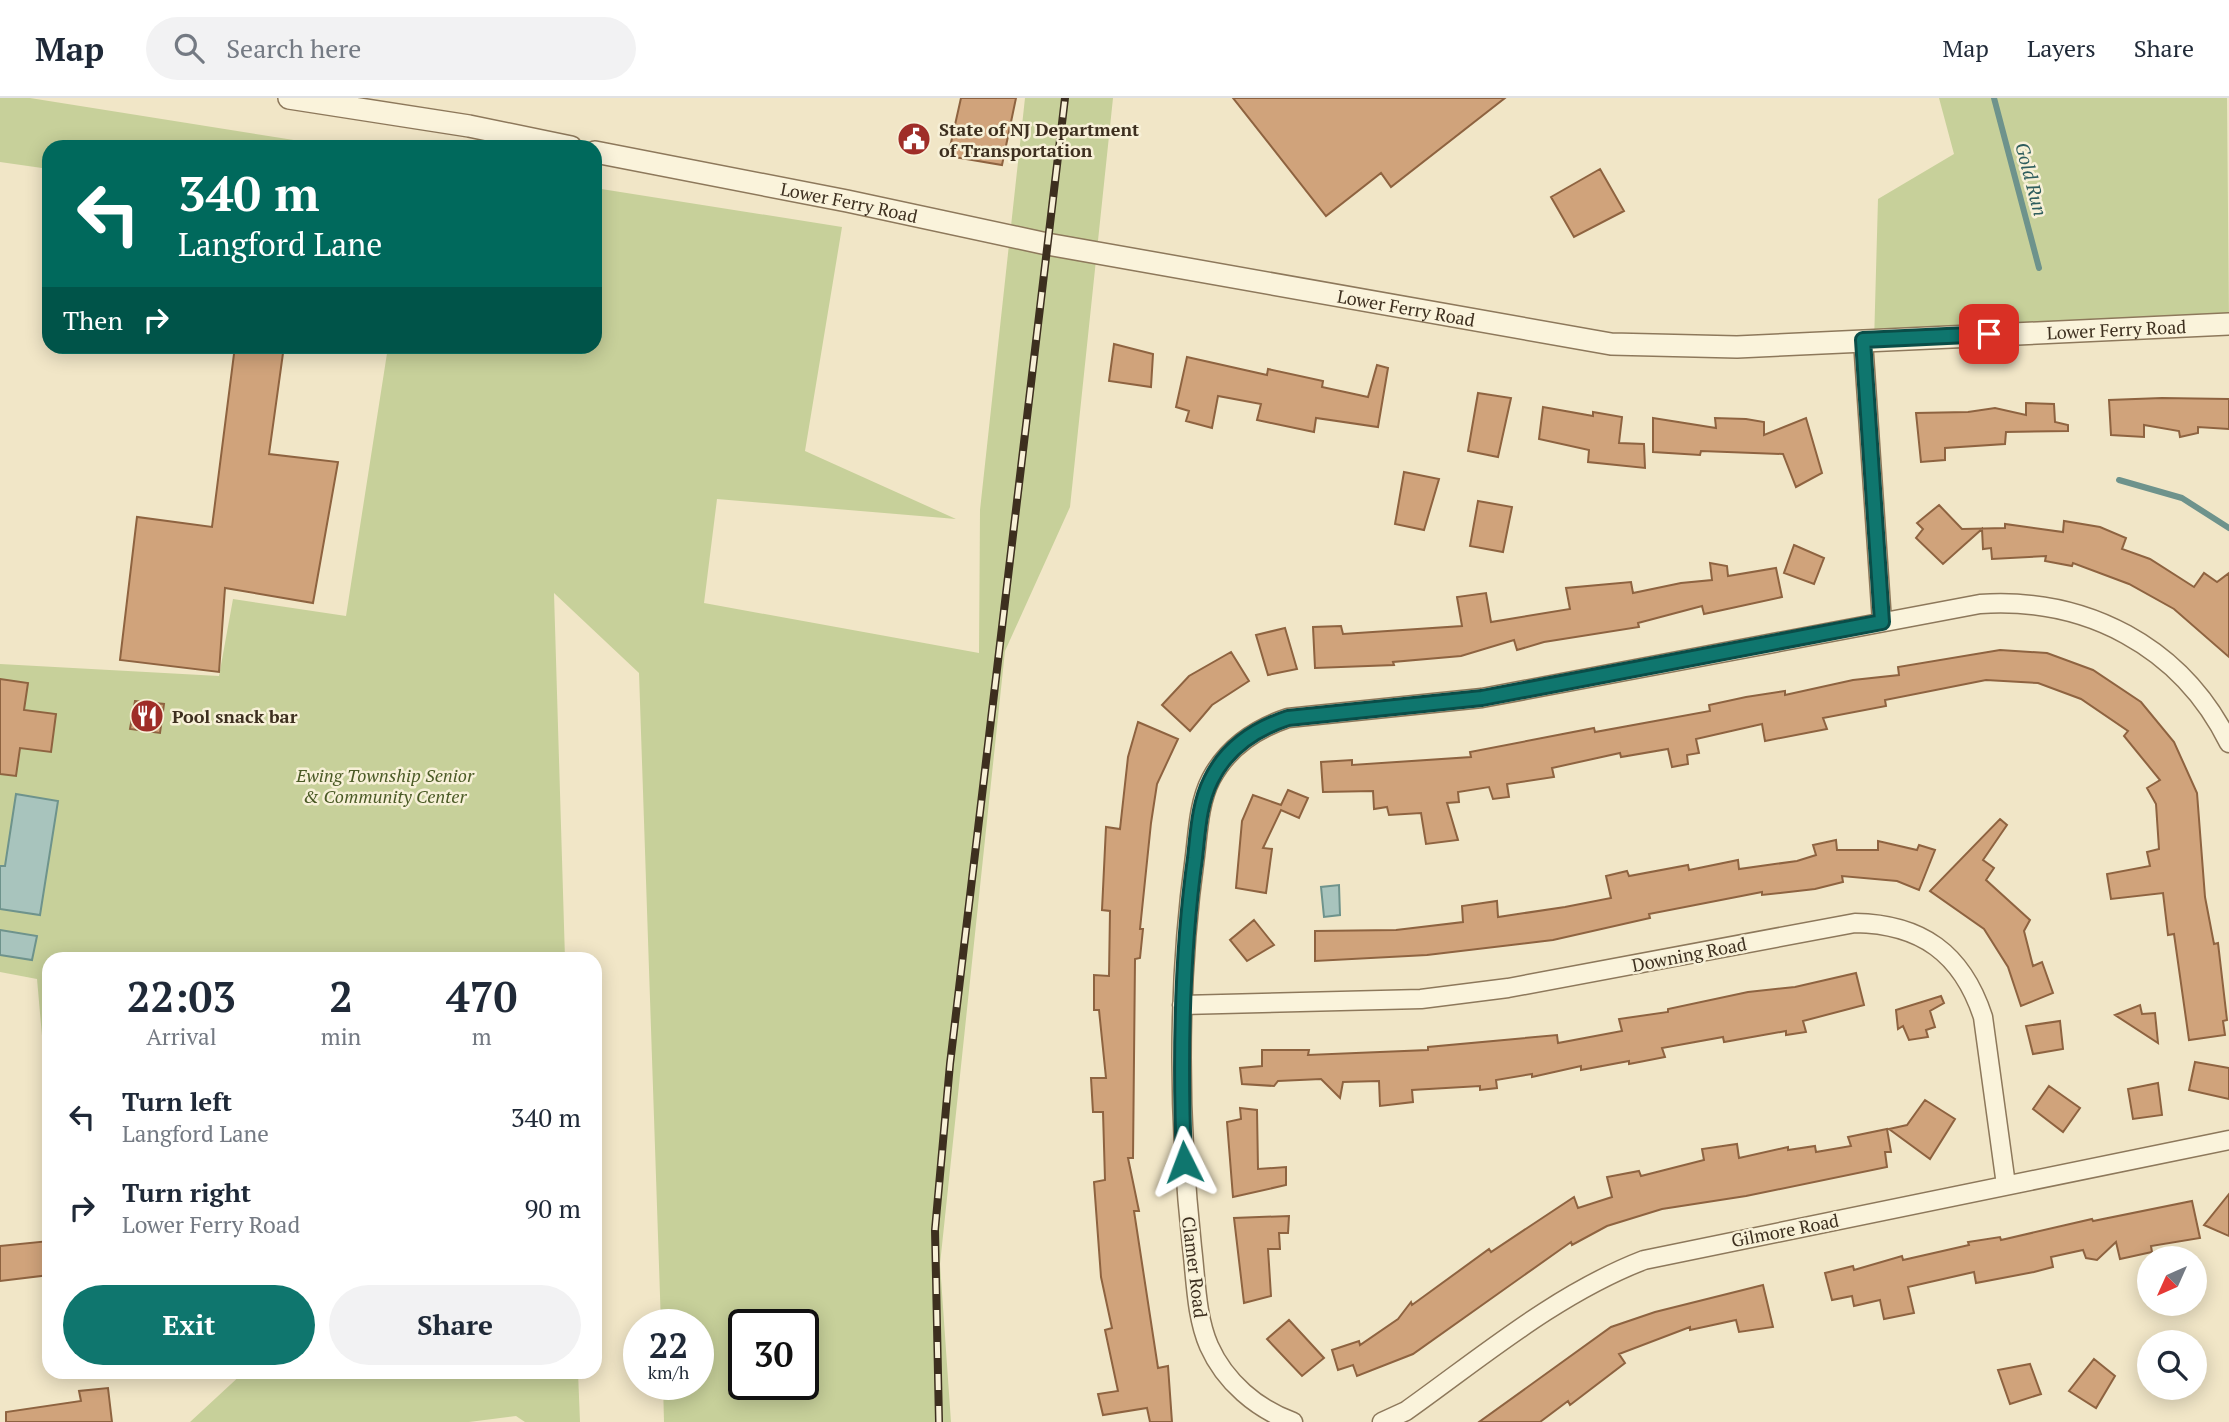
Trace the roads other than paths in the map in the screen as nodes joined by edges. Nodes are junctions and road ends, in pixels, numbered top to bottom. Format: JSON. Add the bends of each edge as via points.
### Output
{"nodes":[{"id":1,"x":289,"y":98,"type":"edge"},
{"id":2,"x":537,"y":140,"type":"edge"},
{"id":3,"x":602,"y":153,"type":"edge"},
{"id":4,"x":2229,"y":324,"type":"edge"},
{"id":5,"x":1863,"y":340,"type":"junction"},
{"id":6,"x":1882,"y":622,"type":"junction"},
{"id":7,"x":2229,"y":743,"type":"edge"},
{"id":8,"x":1182,"y":1005,"type":"junction"},
{"id":9,"x":2229,"y":1140,"type":"edge"},
{"id":10,"x":2006,"y":1185,"type":"junction"},
{"id":11,"x":1281,"y":1420,"type":"edge"},
{"id":12,"x":1382,"y":1422,"type":"edge"}],
"edges":[{"from":1,"to":2,"type":"street"},
{"from":3,"to":5,"type":"street","name":"Lower Ferry Road","via":[[1047,244],[1554,336],[1670,348]]},
{"from":4,"to":5,"type":"street","name":"Lower Ferry Road"},
{"from":5,"to":6,"type":"street"},
{"from":6,"to":7,"type":"street","name":"Clamer Road","via":[[2005,602],[2073,611],[2142,642],[2173,666],[2196,691]]},
{"from":6,"to":8,"type":"street","name":"Clamer Road","via":[[1482,698],[1312,714],[1265,726],[1242,740],[1224,759],[1210,780],[1202,805]]},
{"from":8,"to":10,"type":"street","name":"Downing Road","via":[[1421,999],[1508,988],[1855,923],[1880,923],[1930,941],[1963,973],[1976,995]]},
{"from":8,"to":11,"type":"street","name":"Clamer Road","via":[[1185,1186],[1200,1318],[1223,1369],[1240,1390]]},
{"from":9,"to":10,"type":"street","name":"Gilmore Road"},
{"from":10,"to":12,"type":"street","name":"Gilmore Road","via":[[1644,1260],[1573,1293],[1406,1411]]}]}
